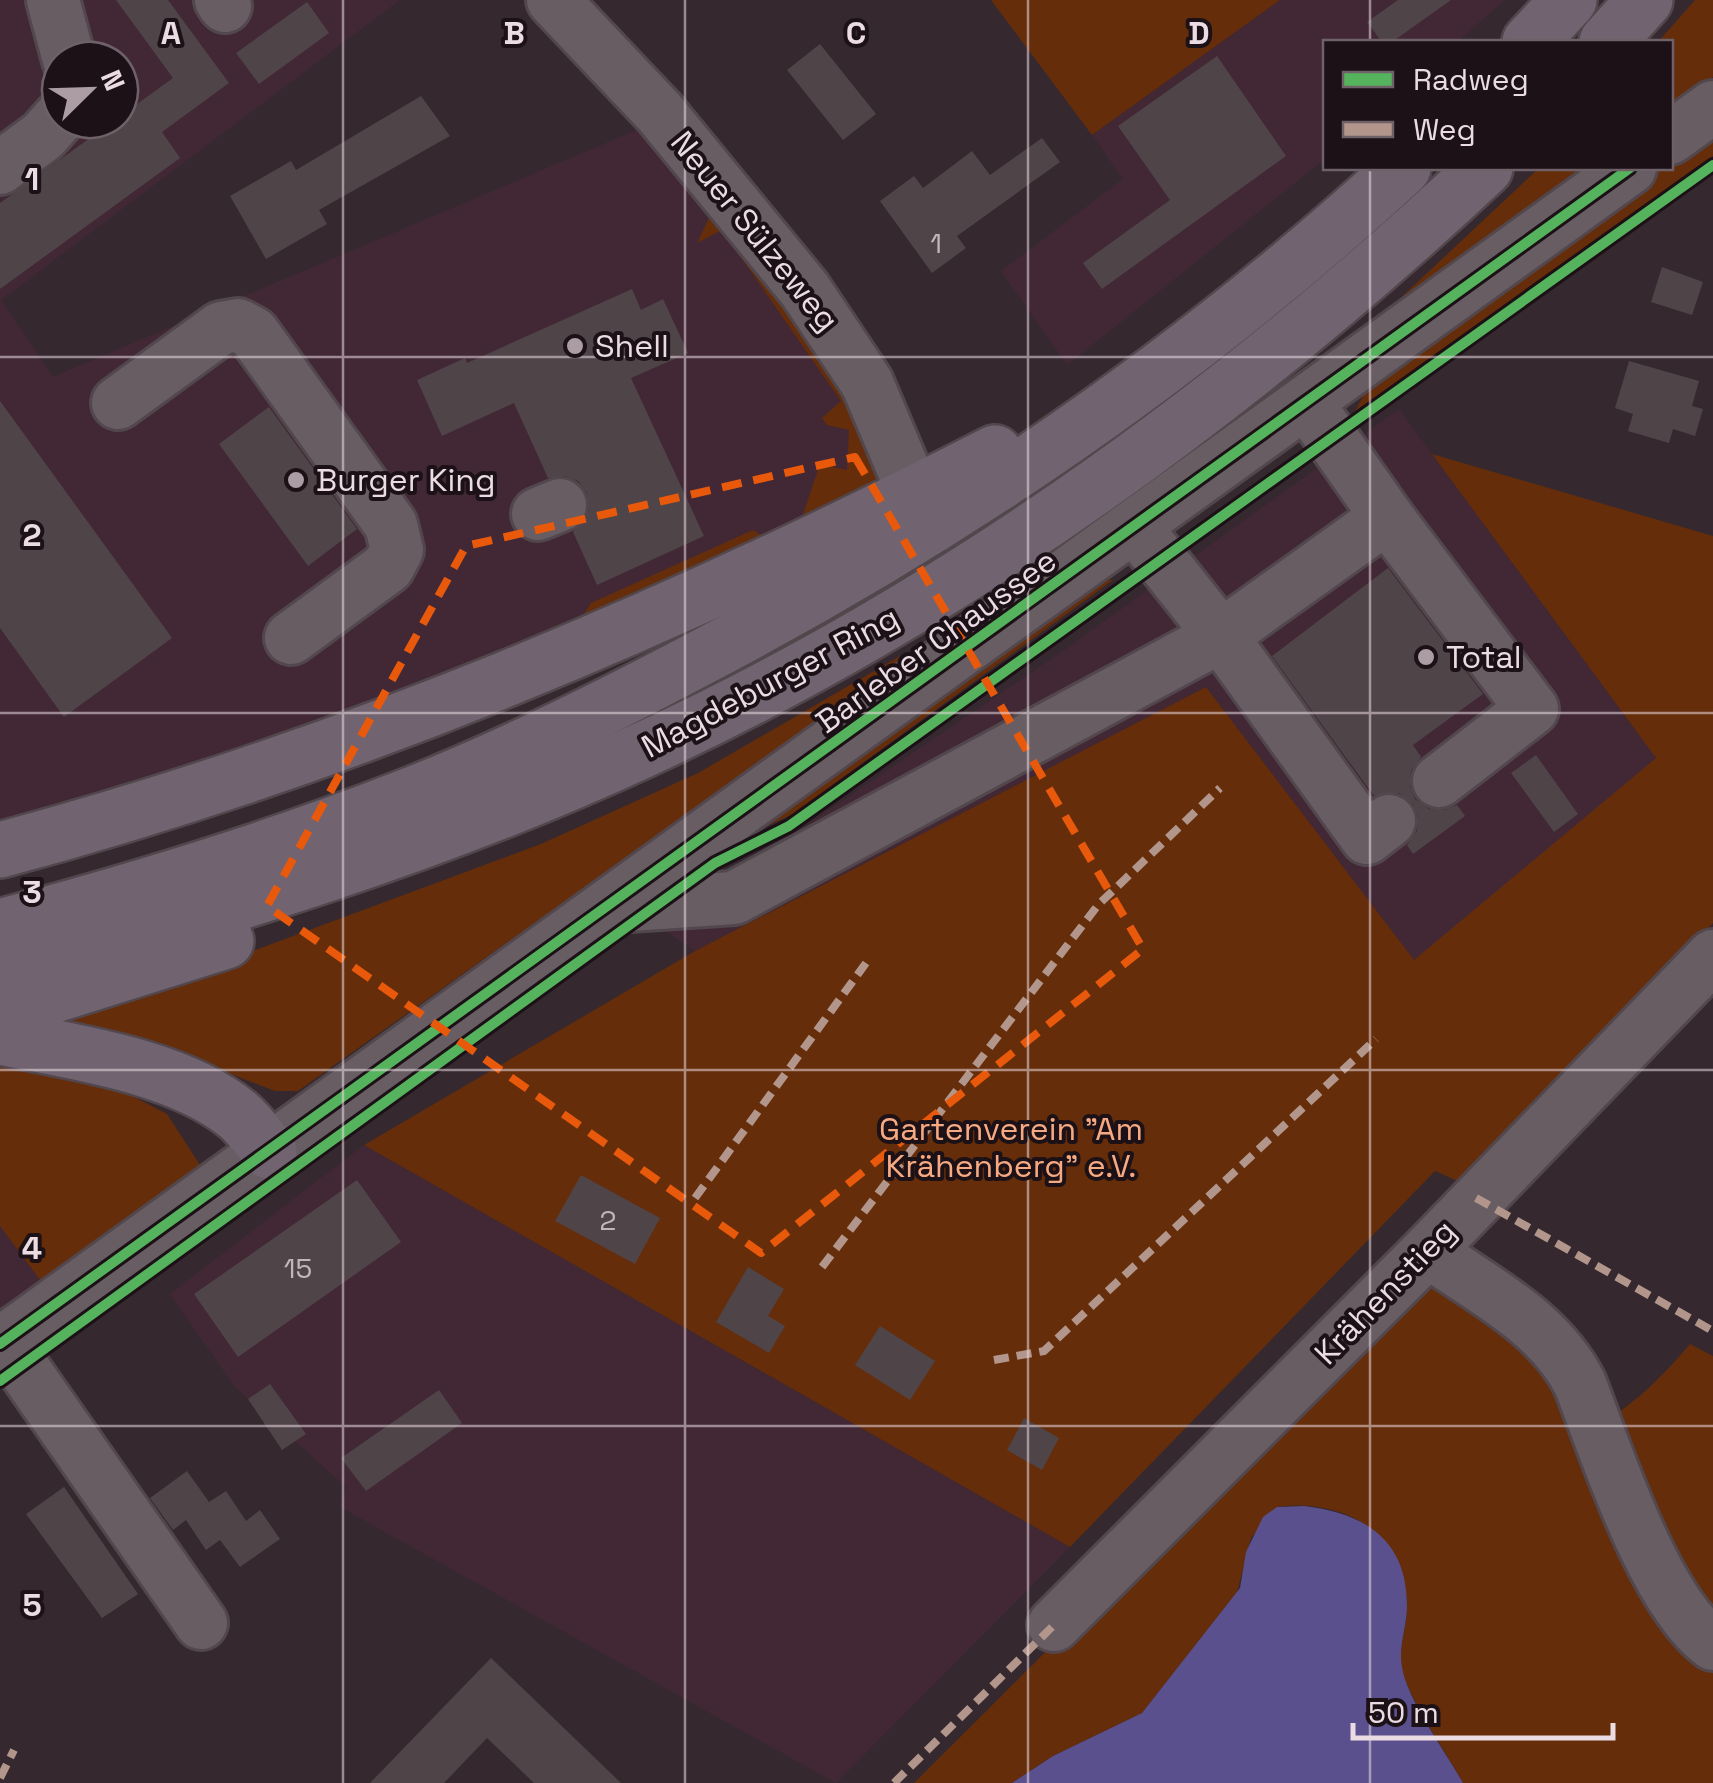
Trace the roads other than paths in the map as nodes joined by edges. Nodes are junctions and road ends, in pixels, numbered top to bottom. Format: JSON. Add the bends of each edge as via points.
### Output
{"nodes":[{"id":1,"x":53,"y":0,"type":"edge"},
{"id":2,"x":553,"y":0,"type":"edge"},
{"id":3,"x":1569,"y":0,"type":"edge"},
{"id":4,"x":1645,"y":0,"type":"edge"},
{"id":5,"x":64,"y":40,"type":"edge"},
{"id":6,"x":1532,"y":40,"type":"edge"},
{"id":7,"x":1609,"y":40,"type":"edge"},
{"id":8,"x":1713,"y":107,"type":"edge"},
{"id":9,"x":40,"y":134,"type":"edge"},
{"id":10,"x":1673,"y":136,"type":"edge"},
{"id":11,"x":0,"y":168,"type":"edge"},
{"id":12,"x":1401,"y":170,"type":"edge"},
{"id":13,"x":1483,"y":170,"type":"edge"},
{"id":14,"x":1627,"y":170,"type":"edge"},
{"id":15,"x":118,"y":403,"type":"dead end"},
{"id":16,"x":1308,"y":403,"type":"junction"},
{"id":17,"x":1108,"y":410,"type":"junction"},
{"id":18,"x":913,"y":492,"type":"junction"},
{"id":19,"x":1386,"y":518,"type":"junction"},
{"id":20,"x":1135,"y":527,"type":"junction"},
{"id":21,"x":1222,"y":636,"type":"junction"},
{"id":22,"x":291,"y":638,"type":"dead end"},
{"id":23,"x":1439,"y":781,"type":"dead end"},
{"id":24,"x":482,"y":815,"type":"junction"},
{"id":25,"x":1389,"y":821,"type":"dead end"},
{"id":26,"x":0,"y":850,"type":"edge"},
{"id":27,"x":612,"y":906,"type":"junction"},
{"id":28,"x":0,"y":928,"type":"edge"},
{"id":29,"x":1713,"y":956,"type":"edge"},
{"id":30,"x":0,"y":970,"type":"edge"},
{"id":31,"x":0,"y":1012,"type":"edge"},
{"id":32,"x":0,"y":1037,"type":"edge"},
{"id":33,"x":269,"y":1151,"type":"junction"},
{"id":34,"x":1428,"y":1251,"type":"junction"},
{"id":35,"x":2,"y":1342,"type":"edge"},
{"id":36,"x":201,"y":1623,"type":"dead end"},
{"id":37,"x":1054,"y":1625,"type":"dead end"},
{"id":38,"x":1713,"y":1644,"type":"edge"}],
"edges":[{"from":1,"to":5,"type":"street"},
{"from":2,"to":18,"type":"street","name":"Neuer Sülzeweg","via":[[670,124],[824,315],[867,383]]},
{"from":3,"to":6,"type":"highway"},
{"from":4,"to":7,"type":"highway"},
{"from":8,"to":10,"type":"street"},
{"from":9,"to":11,"type":"street"},
{"from":12,"to":17,"type":"highway","name":"Magdeburger Ring","via":[[1283,273]]},
{"from":13,"to":24,"type":"highway","name":"Magdeburger Ring","via":[[1286,346],[1150,451],[1005,550],[732,706],[589,774]]},
{"from":14,"to":16,"type":"street","name":"Barleber Chaussee"},
{"from":15,"to":22,"type":"street","via":[[225,326],[241,325],[256,337],[397,542],[388,567]]},
{"from":16,"to":19,"type":"street"},
{"from":16,"to":20,"type":"street","name":"Barleber Chaussee"},
{"from":17,"to":18,"type":"highway","via":[[1047,420]]},
{"from":17,"to":28,"type":"highway","name":"Magdeburger Ring","via":[[879,562],[555,732],[300,836]]},
{"from":18,"to":26,"type":"highway","via":[[639,625],[434,711],[248,778]]},
{"from":19,"to":21,"type":"street"},
{"from":19,"to":23,"type":"street","via":[[1532,709]]},
{"from":20,"to":21,"type":"street"},
{"from":20,"to":27,"type":"street","name":"Barleber Chaussee"},
{"from":21,"to":25,"type":"street","via":[[1367,838]]},
{"from":21,"to":27,"type":"street","via":[[734,898]]},
{"from":24,"to":30,"type":"highway","name":"Magdeburger Ring","via":[[258,894]]},
{"from":24,"to":31,"type":"highway","via":[[446,857],[201,950]]},
{"from":27,"to":33,"type":"street","name":"Barleber Chaussee"},
{"from":29,"to":34,"type":"street","name":"Krähenstieg"},
{"from":32,"to":33,"type":"highway","via":[[138,1068],[200,1093],[242,1118]]},
{"from":33,"to":35,"type":"street","name":"Barleber Chaussee"},
{"from":34,"to":37,"type":"street","name":"Krähenstieg"},
{"from":34,"to":38,"type":"street","via":[[1564,1354],[1669,1593]]},
{"from":35,"to":36,"type":"street"}]}
